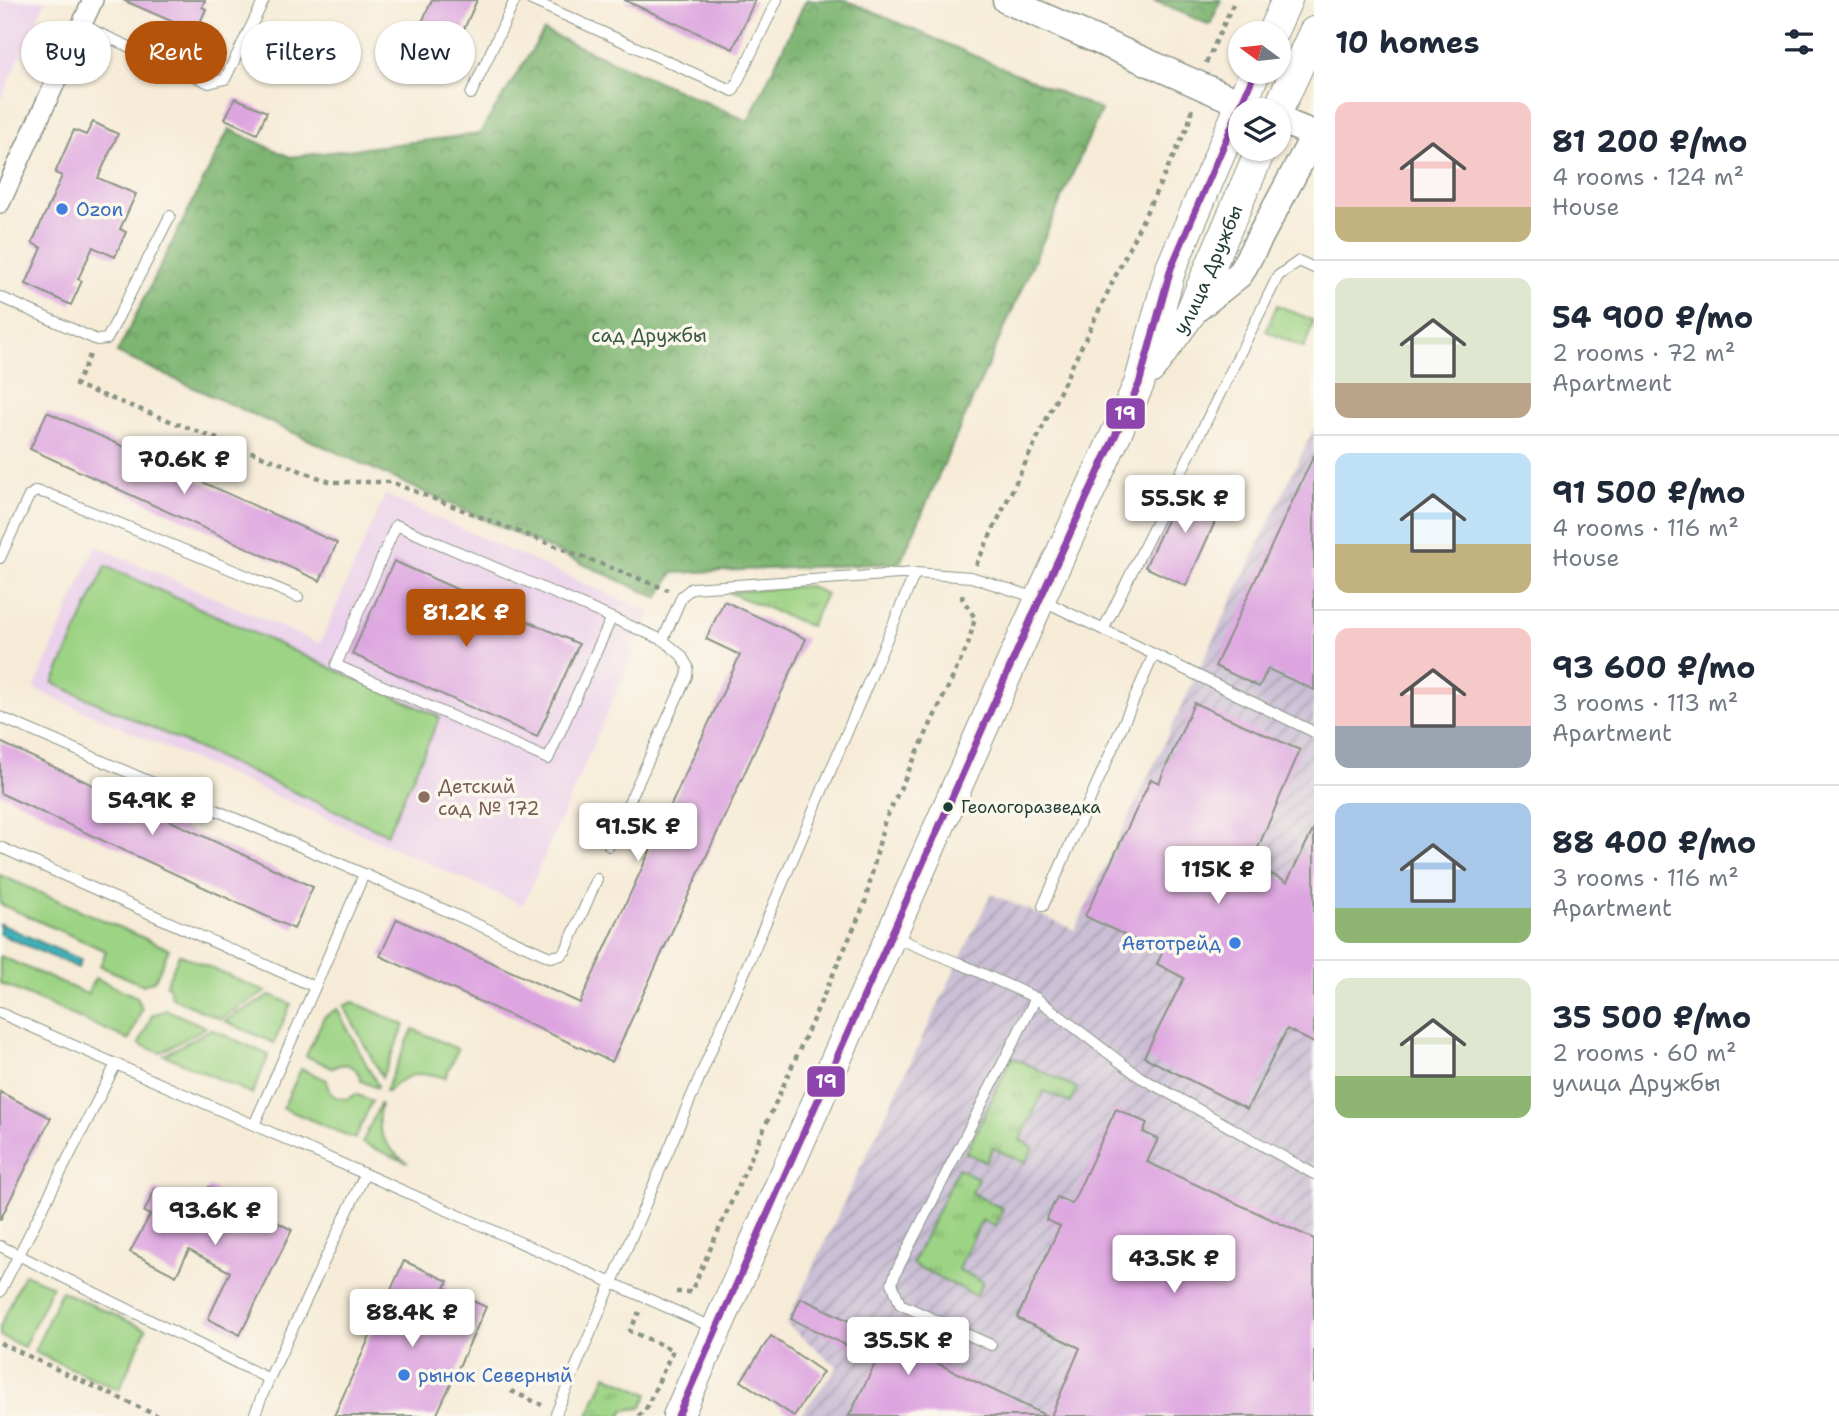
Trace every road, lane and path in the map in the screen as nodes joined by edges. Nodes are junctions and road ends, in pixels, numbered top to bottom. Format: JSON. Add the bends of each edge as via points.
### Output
{"nodes":[{"id":1,"x":93,"y":0,"type":"edge"},
{"id":2,"x":264,"y":0,"type":"edge"},
{"id":3,"x":515,"y":0,"type":"edge"},
{"id":4,"x":531,"y":0,"type":"edge"},
{"id":5,"x":777,"y":0,"type":"edge"},
{"id":6,"x":1006,"y":0,"type":"edge"},
{"id":7,"x":1235,"y":0,"type":"edge"},
{"id":8,"x":1287,"y":0,"type":"edge"},
{"id":9,"x":83,"y":21,"type":"edge"},
{"id":10,"x":1277,"y":21,"type":"edge"},
{"id":11,"x":1314,"y":32,"type":"edge"},
{"id":12,"x":111,"y":39,"type":"edge"},
{"id":13,"x":54,"y":84,"type":"edge"},
{"id":14,"x":1197,"y":84,"type":"junction"},
{"id":15,"x":471,"y":94,"type":"dead end"},
{"id":16,"x":1228,"y":98,"type":"edge"},
{"id":17,"x":1284,"y":98,"type":"edge"},
{"id":18,"x":1291,"y":125,"type":"edge"},
{"id":19,"x":1314,"y":135,"type":"edge"},
{"id":20,"x":1228,"y":149,"type":"edge"},
{"id":21,"x":1256,"y":161,"type":"edge"},
{"id":22,"x":0,"y":203,"type":"edge"},
{"id":23,"x":170,"y":216,"type":"dead end"},
{"id":24,"x":1314,"y":268,"type":"edge"},
{"id":25,"x":0,"y":297,"type":"edge"},
{"id":26,"x":1190,"y":314,"type":"junction"},
{"id":27,"x":97,"y":340,"type":"junction"},
{"id":28,"x":1139,"y":384,"type":"junction"},
{"id":29,"x":0,"y":558,"type":"edge"},
{"id":30,"x":915,"y":573,"type":"junction"},
{"id":31,"x":971,"y":577,"type":"junction"},
{"id":32,"x":682,"y":596,"type":"junction"},
{"id":33,"x":298,"y":597,"type":"dead end"},
{"id":34,"x":1040,"y":599,"type":"junction"},
{"id":35,"x":611,"y":619,"type":"junction"},
{"id":36,"x":1104,"y":628,"type":"junction"},
{"id":37,"x":663,"y":640,"type":"junction"},
{"id":38,"x":1154,"y":654,"type":"junction"},
{"id":39,"x":0,"y":717,"type":"edge"},
{"id":40,"x":1314,"y":732,"type":"edge"},
{"id":41,"x":609,"y":846,"type":"dead end"},
{"id":42,"x":0,"y":847,"type":"edge"},
{"id":43,"x":364,"y":874,"type":"junction"},
{"id":44,"x":597,"y":879,"type":"dead end"},
{"id":45,"x":1043,"y":906,"type":"dead end"},
{"id":46,"x":891,"y":936,"type":"junction"},
{"id":47,"x":315,"y":987,"type":"junction"},
{"id":48,"x":1037,"y":998,"type":"junction"},
{"id":49,"x":0,"y":1013,"type":"edge"},
{"id":50,"x":116,"y":1064,"type":"junction"},
{"id":51,"x":254,"y":1125,"type":"junction"},
{"id":52,"x":365,"y":1174,"type":"junction"},
{"id":53,"x":1314,"y":1174,"type":"edge"},
{"id":54,"x":0,"y":1246,"type":"edge"},
{"id":55,"x":19,"y":1255,"type":"junction"},
{"id":56,"x":612,"y":1283,"type":"junction"},
{"id":57,"x":0,"y":1292,"type":"edge"},
{"id":58,"x":645,"y":1297,"type":"junction"},
{"id":59,"x":718,"y":1329,"type":"junction"},
{"id":60,"x":0,"y":1343,"type":"edge"},
{"id":61,"x":991,"y":1345,"type":"dead end"},
{"id":62,"x":269,"y":1379,"type":"junction"},
{"id":63,"x":511,"y":1391,"type":"dead end"},
{"id":64,"x":556,"y":1414,"type":"edge"},
{"id":65,"x":158,"y":1416,"type":"edge"},
{"id":66,"x":254,"y":1416,"type":"edge"},
{"id":67,"x":638,"y":1416,"type":"edge"},
{"id":68,"x":678,"y":1416,"type":"edge"}],
"edges":[{"from":1,"to":9,"type":"street"},
{"from":2,"to":12,"type":"lane","via":[[225,79],[219,82],[209,83]]},
{"from":3,"to":15,"type":"lane"},
{"from":4,"to":5,"type":"lane","via":[[733,91]]},
{"from":6,"to":14,"type":"main road"},
{"from":7,"to":14,"type":"path"},
{"from":8,"to":10,"type":"main road"},
{"from":11,"to":17,"type":"main road"},
{"from":13,"to":22,"type":"street"},
{"from":14,"to":16,"type":"main road"},
{"from":14,"to":31,"type":"path","via":[[1188,126]]},
{"from":18,"to":19,"type":"main road"},
{"from":19,"to":26,"type":"main road","via":[[1240,274]]},
{"from":20,"to":28,"type":"main road","name":"улица Дружбы","via":[[1171,268]]},
{"from":21,"to":26,"type":"main road","name":"улица Дружбы"},
{"from":23,"to":27,"type":"lane","via":[[113,330],[107,339]]},
{"from":24,"to":36,"type":"lane","via":[[1300,261],[1278,276]]},
{"from":25,"to":27,"type":"lane"},
{"from":26,"to":28,"type":"main road","name":"улица Дружбы"},
{"from":27,"to":32,"type":"path","via":[[76,386],[330,482],[391,482]]},
{"from":28,"to":34,"type":"main road","name":"улица Дружбы"},
{"from":29,"to":33,"type":"lane","via":[[29,496],[36,491]]},
{"from":30,"to":31,"type":"lane"},
{"from":30,"to":32,"type":"lane","via":[[692,588]]},
{"from":30,"to":56,"type":"lane"},
{"from":31,"to":34,"type":"lane"},
{"from":31,"to":58,"type":"path","via":[[961,597],[975,618],[968,645],[884,823],[865,903],[691,1292],[648,1291]]},
{"from":32,"to":37,"type":"lane"},
{"from":34,"to":36,"type":"lane"},
{"from":34,"to":46,"type":"main road","name":"улица Дружбы"},
{"from":35,"to":35,"type":"lane","via":[[396,526],[336,664],[548,759]]},
{"from":35,"to":37,"type":"lane"},
{"from":36,"to":38,"type":"lane"},
{"from":37,"to":41,"type":"lane","via":[[681,655],[687,676]]},
{"from":38,"to":40,"type":"lane"},
{"from":38,"to":45,"type":"lane"},
{"from":39,"to":43,"type":"lane"},
{"from":42,"to":47,"type":"lane"},
{"from":43,"to":44,"type":"lane","via":[[550,957],[566,950]]},
{"from":43,"to":47,"type":"lane"},
{"from":46,"to":48,"type":"lane"},
{"from":46,"to":59,"type":"main road","name":"улица Дружбы"},
{"from":47,"to":51,"type":"lane"},
{"from":48,"to":53,"type":"lane","via":[[1140,1077]]},
{"from":48,"to":61,"type":"lane","via":[[892,1283],[900,1304]]},
{"from":49,"to":50,"type":"lane"},
{"from":50,"to":51,"type":"lane"},
{"from":50,"to":55,"type":"lane"},
{"from":51,"to":52,"type":"lane"},
{"from":52,"to":56,"type":"lane"},
{"from":52,"to":62,"type":"lane"},
{"from":54,"to":55,"type":"lane"},
{"from":55,"to":57,"type":"lane"},
{"from":55,"to":62,"type":"lane"},
{"from":56,"to":58,"type":"lane"},
{"from":56,"to":64,"type":"lane"},
{"from":58,"to":59,"type":"lane"},
{"from":58,"to":67,"type":"path","via":[[630,1331],[673,1350],[645,1411]]},
{"from":59,"to":68,"type":"main road","name":"улица Дружбы"},
{"from":60,"to":65,"type":"path"},
{"from":62,"to":66,"type":"lane"},
{"from":63,"to":64,"type":"path"}]}
